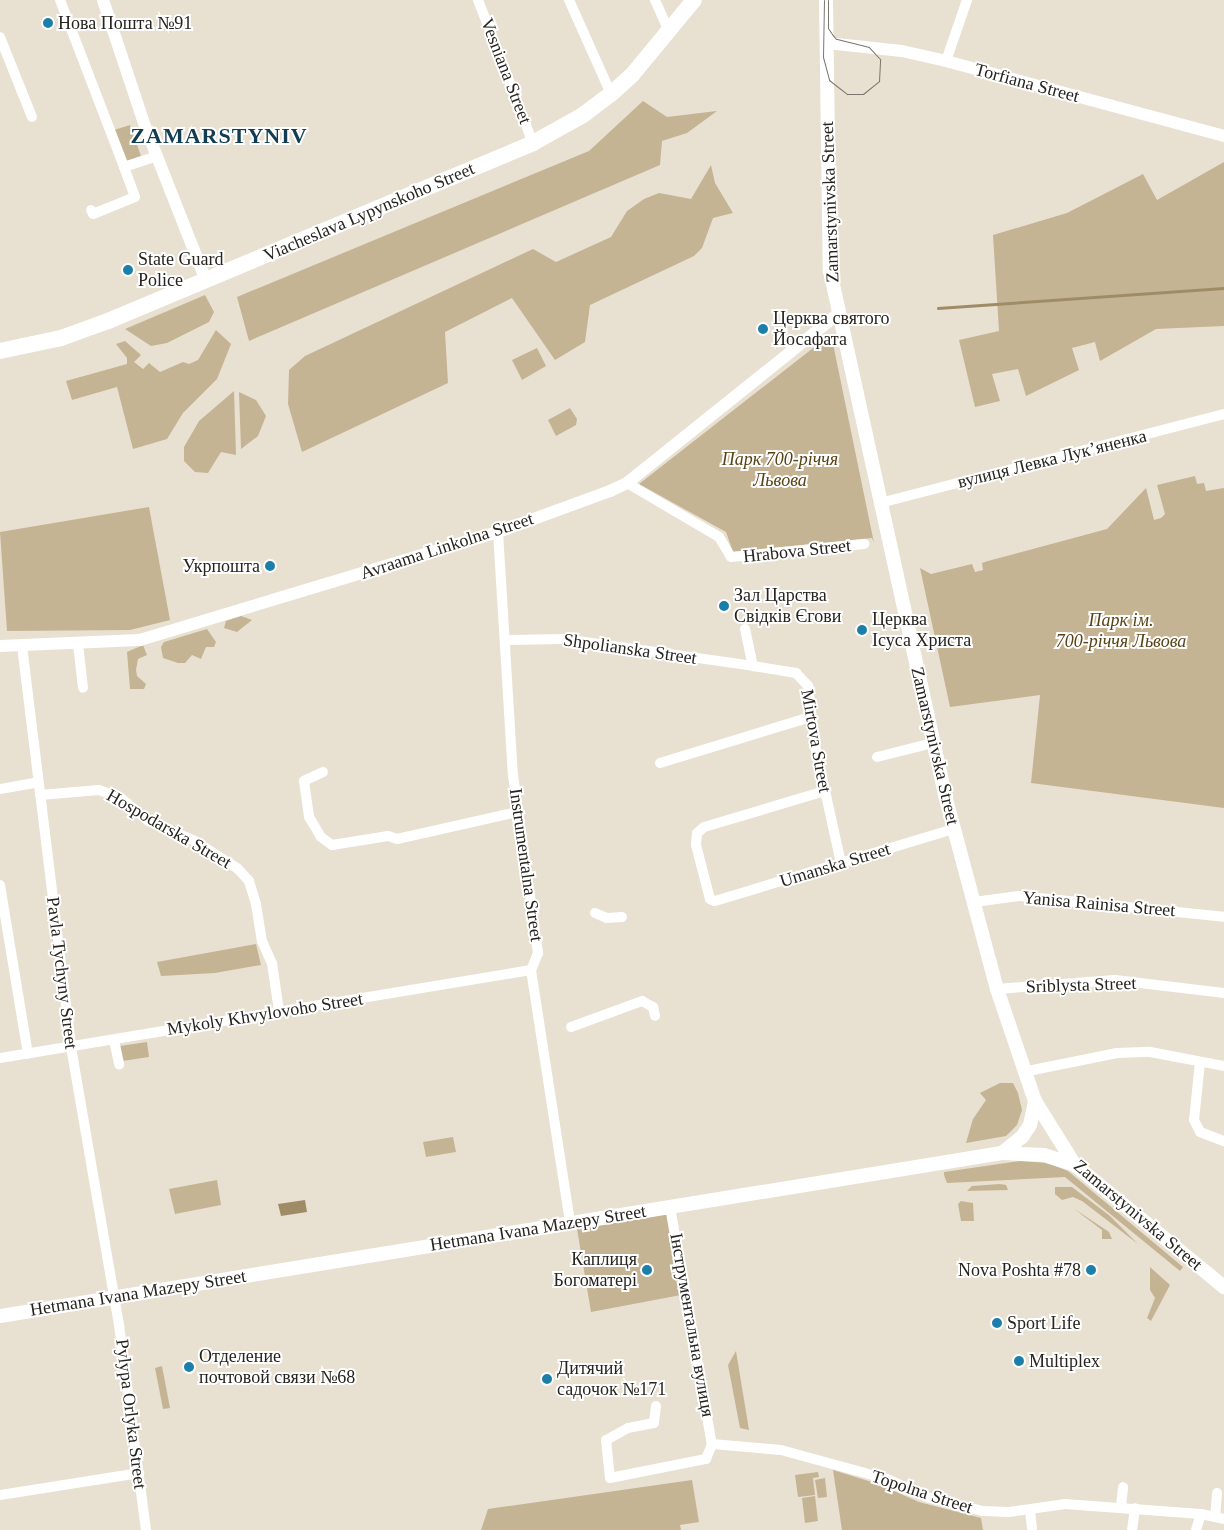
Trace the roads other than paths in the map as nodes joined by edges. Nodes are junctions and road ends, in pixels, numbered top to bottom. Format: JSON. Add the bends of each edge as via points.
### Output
{"nodes":[{"id":1,"x":60,"y":0,"type":"edge"},
{"id":2,"x":103,"y":0,"type":"edge"},
{"id":3,"x":478,"y":0,"type":"edge"},
{"id":4,"x":569,"y":0,"type":"edge"},
{"id":5,"x":655,"y":0,"type":"edge"},
{"id":6,"x":694,"y":0,"type":"edge"},
{"id":7,"x":826,"y":0,"type":"edge"},
{"id":8,"x":967,"y":0,"type":"edge"},
{"id":9,"x":669,"y":31,"type":"junction"},
{"id":10,"x":0,"y":37,"type":"edge"},
{"id":11,"x":827,"y":43,"type":"junction"},
{"id":12,"x":946,"y":61,"type":"junction"},
{"id":13,"x":611,"y":94,"type":"junction"},
{"id":14,"x":32,"y":117,"type":"dead end"},
{"id":15,"x":1224,"y":136,"type":"edge"},
{"id":16,"x":533,"y":143,"type":"junction"},
{"id":17,"x":151,"y":158,"type":"dead end"},
{"id":18,"x":124,"y":168,"type":"junction"},
{"id":19,"x":135,"y":198,"type":"junction"},
{"id":20,"x":125,"y":207,"type":"dead end"},
{"id":21,"x":91,"y":210,"type":"dead end"},
{"id":22,"x":206,"y":281,"type":"junction"},
{"id":23,"x":838,"y":314,"type":"junction"},
{"id":24,"x":0,"y":351,"type":"edge"},
{"id":25,"x":1224,"y":414,"type":"edge"},
{"id":26,"x":627,"y":483,"type":"junction"},
{"id":27,"x":880,"y":504,"type":"junction"},
{"id":28,"x":498,"y":532,"type":"junction"},
{"id":29,"x":864,"y":544,"type":"dead end"},
{"id":30,"x":746,"y":629,"type":"dead end"},
{"id":31,"x":507,"y":640,"type":"junction"},
{"id":32,"x":78,"y":644,"type":"junction"},
{"id":33,"x":0,"y":646,"type":"edge"},
{"id":34,"x":22,"y":646,"type":"junction"},
{"id":35,"x":753,"y":666,"type":"junction"},
{"id":36,"x":83,"y":688,"type":"dead end"},
{"id":37,"x":810,"y":717,"type":"junction"},
{"id":38,"x":933,"y":743,"type":"junction"},
{"id":39,"x":877,"y":757,"type":"dead end"},
{"id":40,"x":660,"y":763,"type":"dead end"},
{"id":41,"x":323,"y":772,"type":"dead end"},
{"id":42,"x":38,"y":782,"type":"junction"},
{"id":43,"x":0,"y":789,"type":"edge"},
{"id":44,"x":825,"y":791,"type":"junction"},
{"id":45,"x":40,"y":795,"type":"junction"},
{"id":46,"x":518,"y":812,"type":"junction"},
{"id":47,"x":954,"y":829,"type":"junction"},
{"id":48,"x":841,"y":864,"type":"junction"},
{"id":49,"x":0,"y":886,"type":"edge"},
{"id":50,"x":974,"y":902,"type":"junction"},
{"id":51,"x":595,"y":913,"type":"dead end"},
{"id":52,"x":622,"y":917,"type":"dead end"},
{"id":53,"x":1224,"y":917,"type":"edge"},
{"id":54,"x":531,"y":970,"type":"junction"},
{"id":55,"x":997,"y":989,"type":"junction"},
{"id":56,"x":1224,"y":993,"type":"edge"},
{"id":57,"x":279,"y":1011,"type":"junction"},
{"id":58,"x":655,"y":1016,"type":"dead end"},
{"id":59,"x":571,"y":1027,"type":"dead end"},
{"id":60,"x":114,"y":1040,"type":"junction"},
{"id":61,"x":70,"y":1047,"type":"junction"},
{"id":62,"x":28,"y":1054,"type":"junction"},
{"id":63,"x":0,"y":1058,"type":"edge"},
{"id":64,"x":1200,"y":1062,"type":"junction"},
{"id":65,"x":119,"y":1064,"type":"dead end"},
{"id":66,"x":1224,"y":1066,"type":"edge"},
{"id":67,"x":1023,"y":1072,"type":"junction"},
{"id":68,"x":1035,"y":1101,"type":"junction"},
{"id":69,"x":1224,"y":1141,"type":"edge"},
{"id":70,"x":1002,"y":1153,"type":"junction"},
{"id":71,"x":1075,"y":1165,"type":"junction"},
{"id":72,"x":927,"y":1167,"type":"dead end"},
{"id":73,"x":886,"y":1172,"type":"junction"},
{"id":74,"x":670,"y":1207,"type":"junction"},
{"id":75,"x":570,"y":1223,"type":"junction"},
{"id":76,"x":1224,"y":1287,"type":"edge"},
{"id":77,"x":114,"y":1297,"type":"junction"},
{"id":78,"x":0,"y":1316,"type":"edge"},
{"id":79,"x":656,"y":1406,"type":"dead end"},
{"id":80,"x":712,"y":1444,"type":"junction"},
{"id":81,"x":139,"y":1473,"type":"junction"},
{"id":82,"x":1123,"y":1487,"type":"dead end"},
{"id":83,"x":1217,"y":1494,"type":"dead end"},
{"id":84,"x":0,"y":1495,"type":"edge"},
{"id":85,"x":1121,"y":1507,"type":"junction"},
{"id":86,"x":1135,"y":1508,"type":"junction"},
{"id":87,"x":1030,"y":1510,"type":"junction"},
{"id":88,"x":1201,"y":1514,"type":"junction"},
{"id":89,"x":1220,"y":1518,"type":"edge"},
{"id":90,"x":146,"y":1530,"type":"edge"},
{"id":91,"x":1032,"y":1530,"type":"edge"},
{"id":92,"x":1132,"y":1530,"type":"edge"},
{"id":93,"x":1196,"y":1530,"type":"edge"}],
"edges":[{"from":1,"to":18,"type":"street"},
{"from":2,"to":22,"type":"street","via":[[145,126]]},
{"from":3,"to":16,"type":"street","name":"Vesniana Street","via":[[525,112]]},
{"from":4,"to":13,"type":"street"},
{"from":5,"to":9,"type":"street"},
{"from":6,"to":9,"type":"main road","name":"Viacheslava Lypynskoho Street"},
{"from":7,"to":11,"type":"main road","name":"Zamarstynivska Street"},
{"from":8,"to":12,"type":"street"},
{"from":9,"to":13,"type":"main road","name":"Viacheslava Lypynskoho Street"},
{"from":10,"to":14,"type":"street"},
{"from":11,"to":12,"type":"street","name":"Torfiana Street","via":[[902,51]]},
{"from":11,"to":23,"type":"main road","name":"Zamarstynivska Street","via":[[828,245]]},
{"from":12,"to":15,"type":"street","name":"Torfiana Street"},
{"from":13,"to":16,"type":"main road","name":"Viacheslava Lypynskoho Street","via":[[583,115]]},
{"from":16,"to":22,"type":"main road","name":"Viacheslava Lypynskoho Street"},
{"from":17,"to":18,"type":"street"},
{"from":18,"to":19,"type":"street"},
{"from":19,"to":20,"type":"street","via":[[137,202]]},
{"from":19,"to":21,"type":"street","via":[[93,214]]},
{"from":22,"to":24,"type":"main road","name":"Viacheslava Lypynskoho Street","via":[[92,328]]},
{"from":23,"to":26,"type":"street","name":"Avraama Linkolna Street"},
{"from":23,"to":27,"type":"main road","name":"Zamarstynivska Street"},
{"from":25,"to":27,"type":"street","name":"вулиця Левка Лукʼяненка"},
{"from":26,"to":28,"type":"street","name":"Avraama Linkolna Street"},
{"from":26,"to":29,"type":"street","name":"Hrabova Street","via":[[719,537],[731,557]]},
{"from":27,"to":38,"type":"main road","name":"Zamarstynivska Street"},
{"from":28,"to":31,"type":"street","name":"Instrumentalna Street"},
{"from":28,"to":32,"type":"street","name":"Avraama Linkolna Street","via":[[140,640]]},
{"from":30,"to":35,"type":"street"},
{"from":31,"to":35,"type":"street","name":"Shpolianska Street","via":[[564,639]]},
{"from":31,"to":46,"type":"street","name":"Instrumentalna Street"},
{"from":32,"to":34,"type":"street","name":"Avraama Linkolna Street"},
{"from":32,"to":36,"type":"street"},
{"from":33,"to":34,"type":"street","name":"Avraama Linkolna Street"},
{"from":34,"to":42,"type":"street","name":"Pavla Tychyny Street"},
{"from":35,"to":37,"type":"street","name":"Mirtova Street","via":[[796,673],[804,679],[813,711]]},
{"from":37,"to":40,"type":"street"},
{"from":37,"to":44,"type":"street","name":"Mirtova Street"},
{"from":38,"to":39,"type":"street"},
{"from":38,"to":47,"type":"main road","name":"Zamarstynivska Street"},
{"from":41,"to":46,"type":"street","via":[[304,781],[309,817],[321,838],[332,845],[388,836],[397,839]]},
{"from":42,"to":43,"type":"street"},
{"from":42,"to":45,"type":"street","name":"Pavla Tychyny Street"},
{"from":44,"to":48,"type":"street","name":"Mirtova Street"},
{"from":44,"to":48,"type":"street","name":"Umanska Street","via":[[704,827],[696,832],[696,845],[710,898],[715,901]]},
{"from":45,"to":57,"type":"street","name":"Hospodarska Street","via":[[99,790],[121,798],[148,821],[193,840],[237,868],[249,881],[256,904],[262,941],[272,963]]},
{"from":45,"to":61,"type":"street","name":"Pavla Tychyny Street"},
{"from":46,"to":54,"type":"street","name":"Instrumentalna Street","via":[[538,948]]},
{"from":47,"to":48,"type":"street","name":"Umanska Street"},
{"from":47,"to":50,"type":"main road","name":"Zamarstynivska Street"},
{"from":49,"to":62,"type":"street"},
{"from":50,"to":53,"type":"street","name":"Yanisa Rainisa Street","via":[[1019,896]]},
{"from":50,"to":55,"type":"main road","name":"Zamarstynivska Street"},
{"from":51,"to":52,"type":"street","via":[[608,918]]},
{"from":54,"to":57,"type":"street","name":"Mykoly Khvylovoho Street"},
{"from":54,"to":75,"type":"street","name":"Instrumentalna Street"},
{"from":55,"to":56,"type":"street","name":"Sriblysta Street","via":[[1115,980]]},
{"from":55,"to":67,"type":"main road","name":"Zamarstynivska Street"},
{"from":57,"to":60,"type":"street","name":"Mykoly Khvylovoho Street"},
{"from":58,"to":59,"type":"street","via":[[653,1007],[642,1001]]},
{"from":60,"to":61,"type":"street","name":"Mykoly Khvylovoho Street"},
{"from":60,"to":65,"type":"street"},
{"from":61,"to":62,"type":"street","name":"Mykoly Khvylovoho Street"},
{"from":61,"to":77,"type":"street","name":"Pavla Tychyny Street"},
{"from":62,"to":63,"type":"street","name":"Mykoly Khvylovoho Street"},
{"from":64,"to":66,"type":"street"},
{"from":64,"to":67,"type":"street","via":[[1150,1052],[1117,1053]]},
{"from":64,"to":69,"type":"street","via":[[1194,1120],[1200,1132]]},
{"from":67,"to":68,"type":"main road","name":"Zamarstynivska Street"},
{"from":68,"to":70,"type":"main road","via":[[1030,1125],[1022,1137]]},
{"from":68,"to":71,"type":"main road","name":"Zamarstynivska Street"},
{"from":70,"to":71,"type":"main road","name":"Hetmana Ivana Mazepy Street","via":[[1044,1154]]},
{"from":70,"to":73,"type":"main road","name":"Hetmana Ivana Mazepy Street"},
{"from":71,"to":76,"type":"main road","name":"Zamarstynivska Street"},
{"from":72,"to":73,"type":"main road"},
{"from":73,"to":74,"type":"main road","name":"Hetmana Ivana Mazepy Street"},
{"from":74,"to":75,"type":"main road","name":"Hetmana Ivana Mazepy Street"},
{"from":74,"to":80,"type":"street","name":"Інструментальна вулиця"},
{"from":75,"to":77,"type":"main road","name":"Hetmana Ivana Mazepy Street"},
{"from":77,"to":78,"type":"main road","name":"Hetmana Ivana Mazepy Street"},
{"from":77,"to":81,"type":"street","name":"Pylypa Orlyka Street"},
{"from":79,"to":80,"type":"street","via":[[654,1423],[628,1428],[606,1440],[610,1478],[706,1459]]},
{"from":80,"to":87,"type":"street","name":"Topolna Street","via":[[781,1450],[887,1480],[929,1498],[983,1511]]},
{"from":81,"to":84,"type":"street"},
{"from":81,"to":90,"type":"street","name":"Pylypa Orlyka Street"},
{"from":82,"to":85,"type":"street"},
{"from":83,"to":89,"type":"street"},
{"from":85,"to":86,"type":"street","name":"Topolna Street"},
{"from":85,"to":87,"type":"street","name":"Topolna Street","via":[[1065,1504]]},
{"from":86,"to":88,"type":"street","name":"Topolna Street"},
{"from":86,"to":92,"type":"street"},
{"from":87,"to":91,"type":"street"},
{"from":88,"to":89,"type":"street","name":"Topolna Street"},
{"from":88,"to":93,"type":"street"}]}
